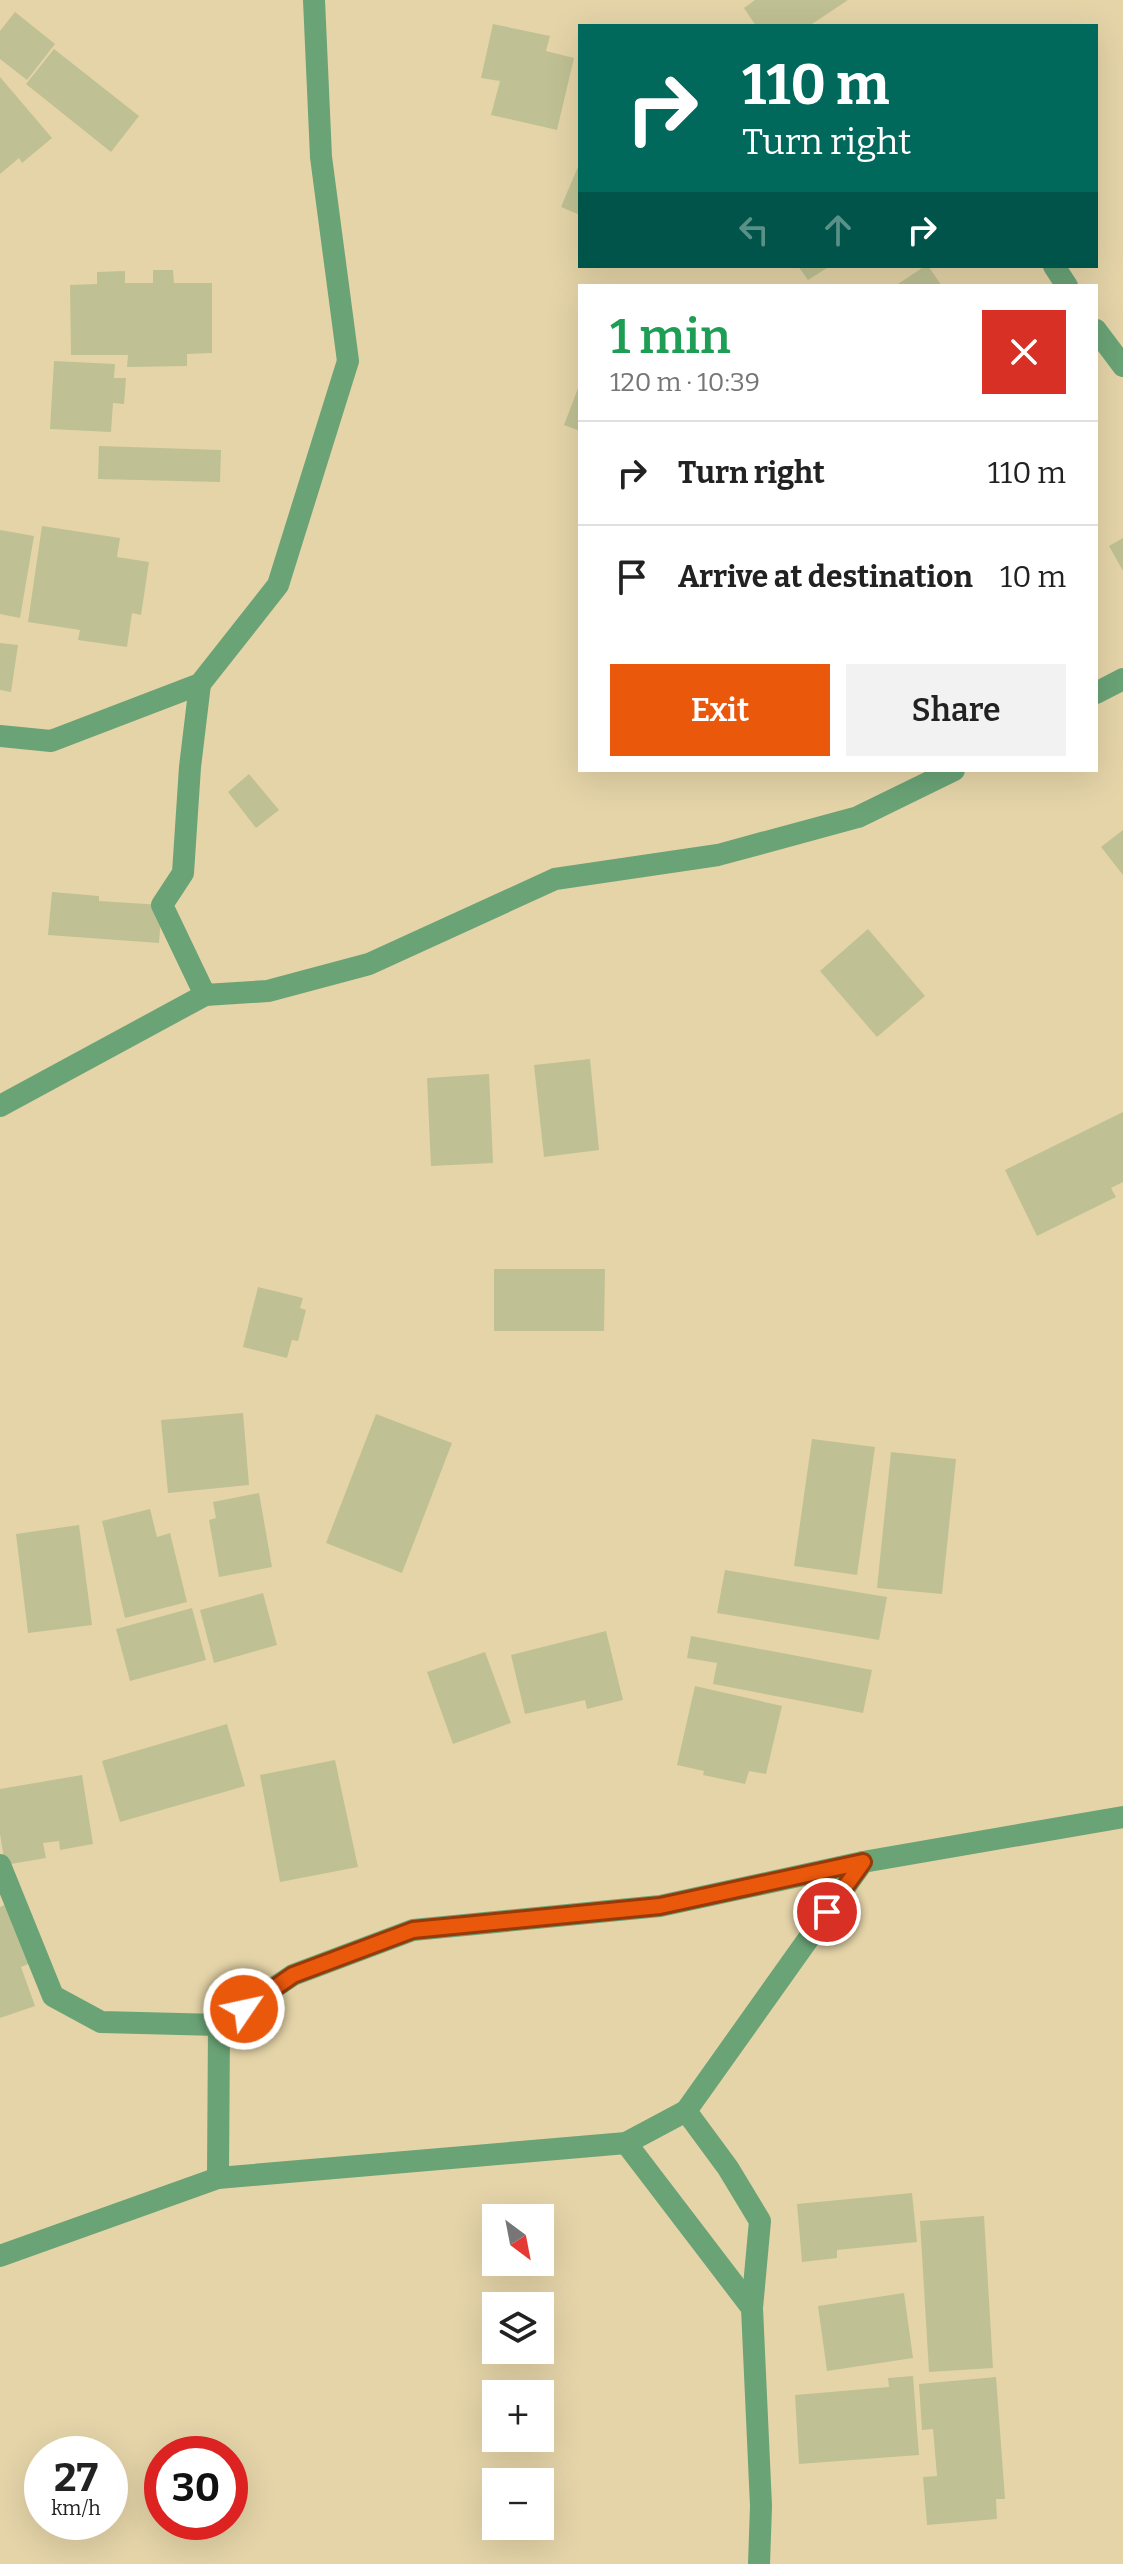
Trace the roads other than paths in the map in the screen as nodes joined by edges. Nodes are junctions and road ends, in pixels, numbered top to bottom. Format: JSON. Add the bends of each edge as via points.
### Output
{"nodes":[{"id":1,"x":314,"y":0,"type":"edge"},
{"id":2,"x":1098,"y":333,"type":"edge"},
{"id":3,"x":1123,"y":366,"type":"edge"},
{"id":4,"x":1123,"y":679,"type":"edge"},
{"id":5,"x":200,"y":684,"type":"junction"},
{"id":6,"x":1098,"y":692,"type":"edge"},
{"id":7,"x":0,"y":736,"type":"edge"},
{"id":8,"x":950,"y":772,"type":"edge"},
{"id":9,"x":205,"y":995,"type":"junction"},
{"id":10,"x":0,"y":1106,"type":"edge"},
{"id":11,"x":1123,"y":1817,"type":"edge"},
{"id":12,"x":863,"y":1862,"type":"junction"},
{"id":13,"x":0,"y":1865,"type":"edge"},
{"id":14,"x":219,"y":2025,"type":"junction"},
{"id":15,"x":686,"y":2111,"type":"junction"},
{"id":16,"x":626,"y":2143,"type":"junction"},
{"id":17,"x":218,"y":2178,"type":"junction"},
{"id":18,"x":0,"y":2256,"type":"edge"},
{"id":19,"x":752,"y":2308,"type":"junction"},
{"id":20,"x":759,"y":2564,"type":"edge"}],
"edges":[{"from":1,"to":5,"type":"street","via":[[321,157],[348,361],[278,585]]},
{"from":2,"to":3,"type":"street"},
{"from":4,"to":6,"type":"street"},
{"from":5,"to":7,"type":"street","via":[[51,741]]},
{"from":5,"to":9,"type":"street","via":[[183,873],[162,905]]},
{"from":8,"to":9,"type":"street","via":[[858,817],[718,855],[555,879],[369,964],[268,991]]},
{"from":9,"to":10,"type":"street"},
{"from":11,"to":12,"type":"street"},
{"from":12,"to":14,"type":"street","via":[[660,1906],[413,1930],[293,1975]]},
{"from":12,"to":15,"type":"street"},
{"from":13,"to":14,"type":"street","via":[[53,1996],[101,2022]]},
{"from":14,"to":17,"type":"street"},
{"from":15,"to":16,"type":"street"},
{"from":15,"to":19,"type":"street","via":[[760,2221]]},
{"from":16,"to":17,"type":"street"},
{"from":16,"to":19,"type":"street"},
{"from":17,"to":18,"type":"street"},
{"from":19,"to":20,"type":"street"}]}
